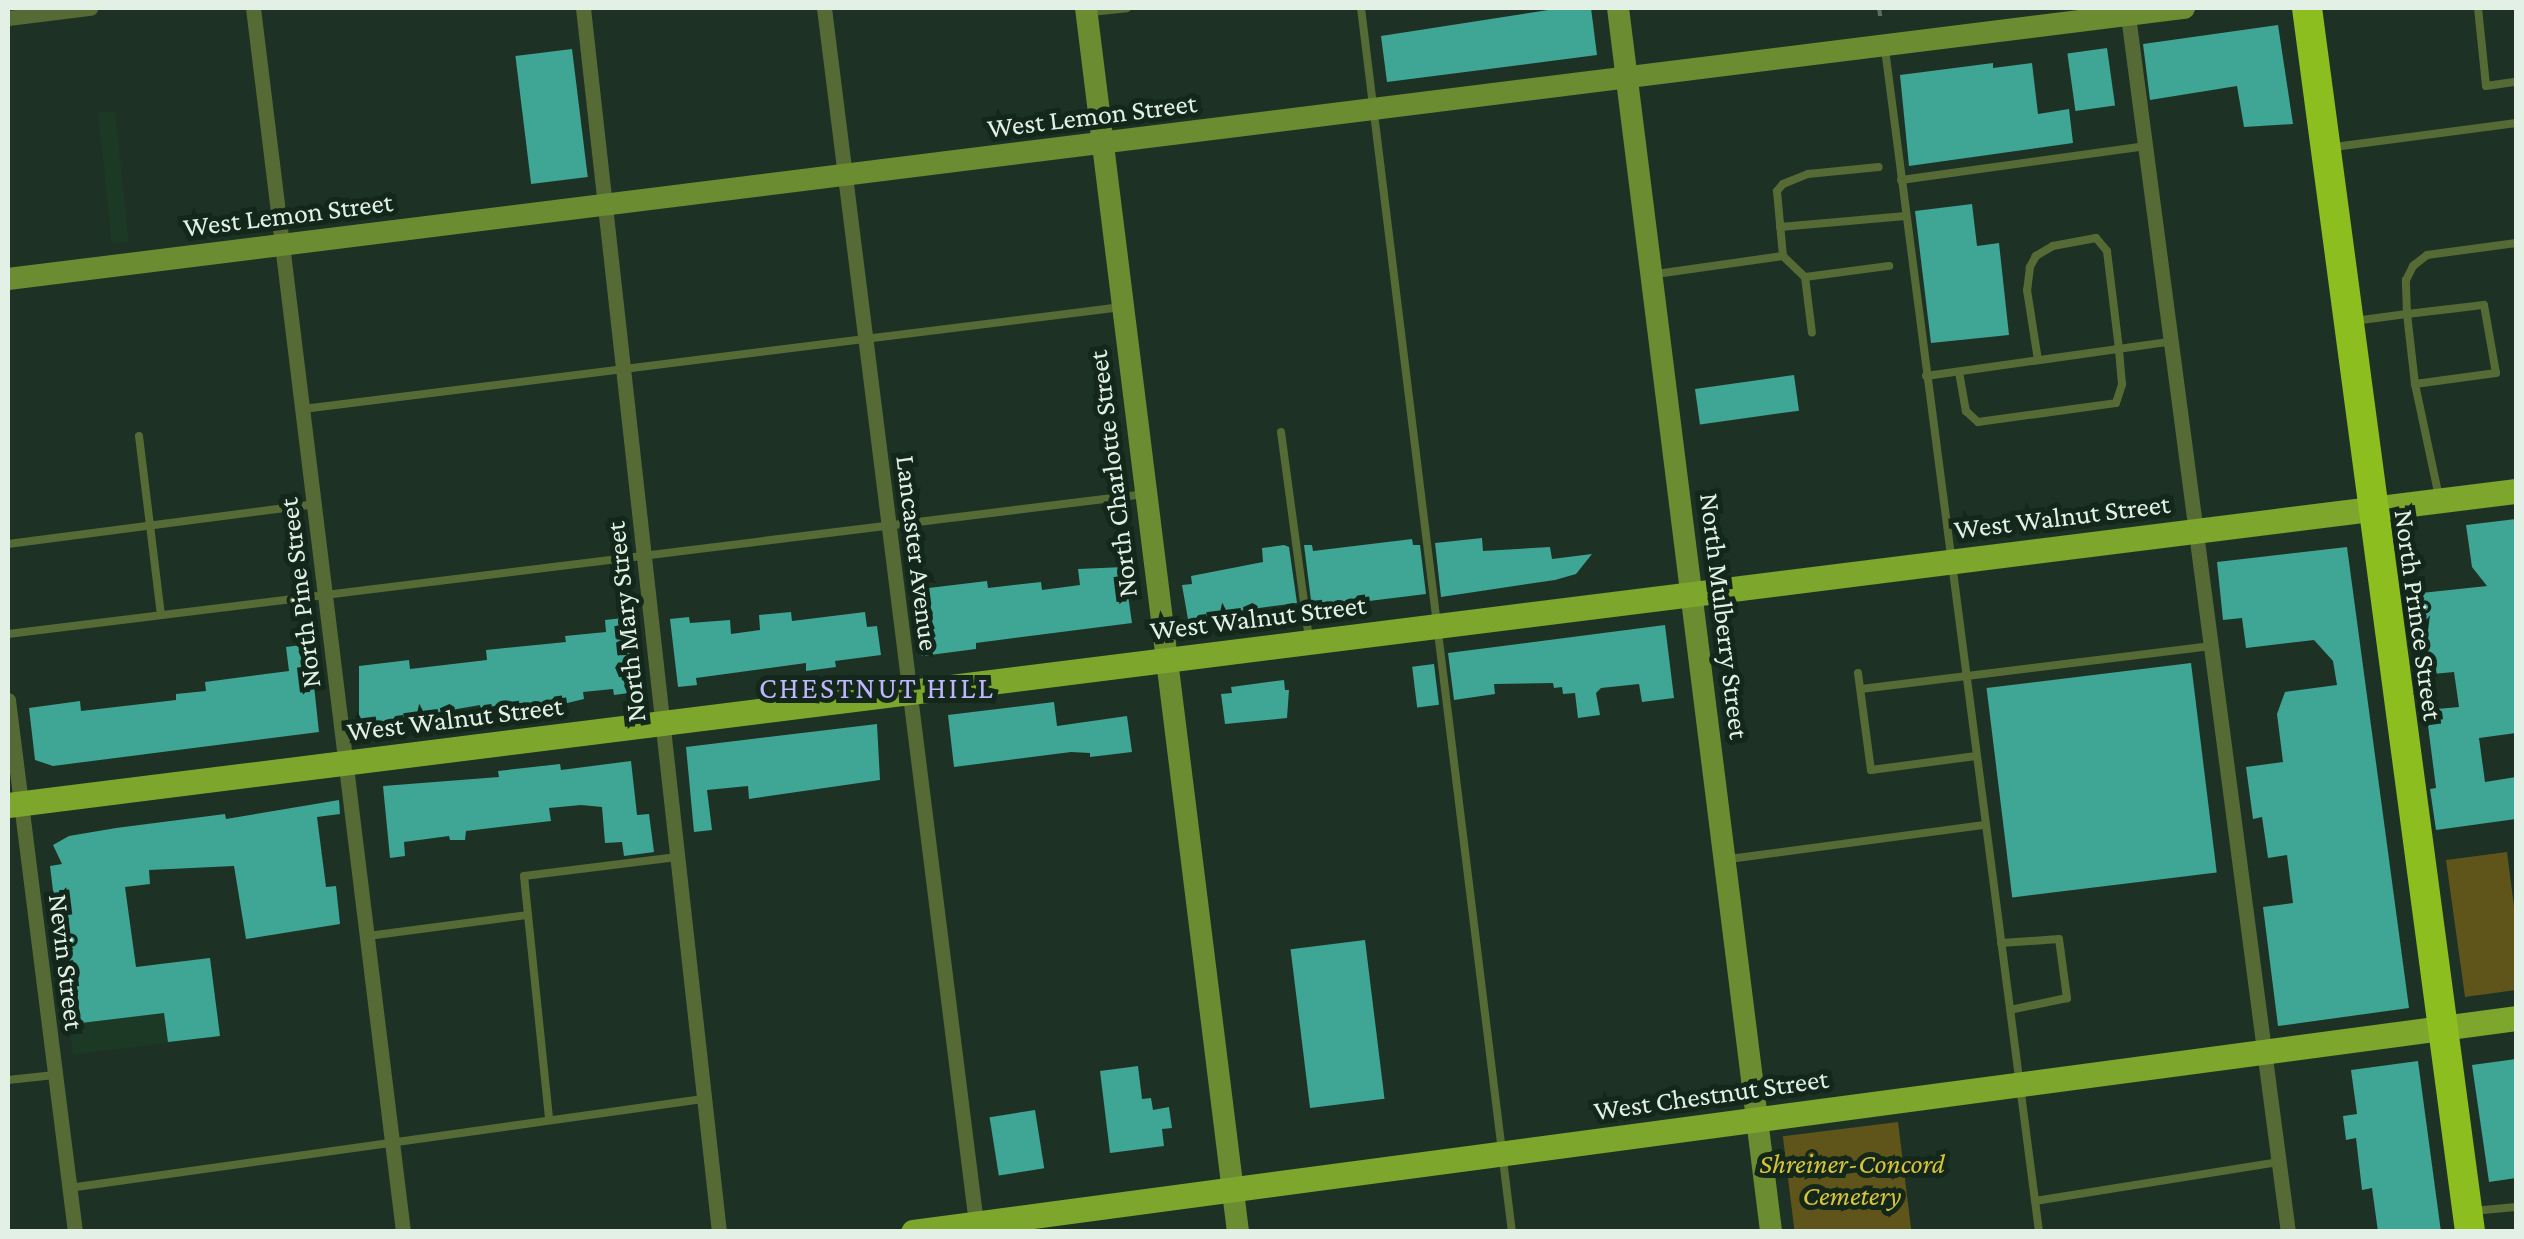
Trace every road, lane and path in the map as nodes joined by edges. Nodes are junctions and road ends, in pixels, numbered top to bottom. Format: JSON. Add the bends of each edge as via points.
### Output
{"nodes":[{"id":1,"x":90,"y":8,"type":"edge"},
{"id":2,"x":252,"y":8,"type":"edge"},
{"id":3,"x":583,"y":8,"type":"edge"},
{"id":4,"x":824,"y":8,"type":"edge"},
{"id":5,"x":1128,"y":8,"type":"edge"},
{"id":6,"x":1361,"y":8,"type":"edge"},
{"id":7,"x":1618,"y":8,"type":"edge"},
{"id":8,"x":1879,"y":8,"type":"edge"},
{"id":9,"x":2184,"y":8,"type":"edge"},
{"id":10,"x":2307,"y":8,"type":"edge"},
{"id":11,"x":2478,"y":8,"type":"edge"},
{"id":12,"x":1086,"y":10,"type":"edge"},
{"id":13,"x":2127,"y":11,"type":"edge"},
{"id":14,"x":8,"y":18,"type":"edge"},
{"id":15,"x":1882,"y":34,"type":"junction"},
{"id":16,"x":1626,"y":79,"type":"junction"},
{"id":17,"x":2516,"y":82,"type":"edge"},
{"id":18,"x":1373,"y":112,"type":"junction"},
{"id":19,"x":2516,"y":123,"type":"edge"},
{"id":20,"x":1103,"y":145,"type":"junction"},
{"id":21,"x":2145,"y":146,"type":"junction"},
{"id":22,"x":2325,"y":148,"type":"junction"},
{"id":23,"x":1879,"y":167,"type":"dead end"},
{"id":24,"x":845,"y":177,"type":"junction"},
{"id":25,"x":1901,"y":180,"type":"junction"},
{"id":26,"x":605,"y":206,"type":"junction"},
{"id":27,"x":1906,"y":216,"type":"junction"},
{"id":28,"x":1780,"y":228,"type":"junction"},
{"id":29,"x":2516,"y":243,"type":"edge"},
{"id":30,"x":282,"y":246,"type":"junction"},
{"id":31,"x":1783,"y":256,"type":"junction"},
{"id":32,"x":1888,"y":266,"type":"dead end"},
{"id":33,"x":1651,"y":275,"type":"junction"},
{"id":34,"x":1805,"y":277,"type":"junction"},
{"id":35,"x":8,"y":279,"type":"edge"},
{"id":36,"x":1123,"y":307,"type":"junction"},
{"id":37,"x":2407,"y":314,"type":"junction"},
{"id":38,"x":2347,"y":322,"type":"junction"},
{"id":39,"x":1812,"y":333,"type":"dead end"},
{"id":40,"x":865,"y":338,"type":"junction"},
{"id":41,"x":2171,"y":342,"type":"junction"},
{"id":42,"x":2119,"y":349,"type":"junction"},
{"id":43,"x":2038,"y":360,"type":"junction"},
{"id":44,"x":624,"y":368,"type":"junction"},
{"id":45,"x":1959,"y":372,"type":"junction"},
{"id":46,"x":1926,"y":376,"type":"junction"},
{"id":47,"x":2415,"y":384,"type":"junction"},
{"id":48,"x":303,"y":409,"type":"junction"},
{"id":49,"x":1281,"y":432,"type":"dead end"},
{"id":50,"x":139,"y":436,"type":"dead end"},
{"id":51,"x":2516,"y":491,"type":"edge"},
{"id":52,"x":1145,"y":494,"type":"junction"},
{"id":53,"x":2439,"y":500,"type":"junction"},
{"id":54,"x":314,"y":504,"type":"junction"},
{"id":55,"x":2371,"y":509,"type":"junction"},
{"id":56,"x":150,"y":525,"type":"junction"},
{"id":57,"x":887,"y":526,"type":"junction"},
{"id":58,"x":2196,"y":531,"type":"junction"},
{"id":59,"x":8,"y":544,"type":"edge"},
{"id":60,"x":643,"y":556,"type":"junction"},
{"id":61,"x":1950,"y":561,"type":"junction"},
{"id":62,"x":1691,"y":594,"type":"junction"},
{"id":63,"x":324,"y":596,"type":"junction"},
{"id":64,"x":161,"y":615,"type":"junction"},
{"id":65,"x":1439,"y":626,"type":"junction"},
{"id":66,"x":8,"y":634,"type":"edge"},
{"id":67,"x":1310,"y":642,"type":"junction"},
{"id":68,"x":2211,"y":646,"type":"junction"},
{"id":69,"x":1167,"y":660,"type":"junction"},
{"id":70,"x":1858,"y":673,"type":"dead end"},
{"id":71,"x":1965,"y":676,"type":"junction"},
{"id":72,"x":1860,"y":689,"type":"junction"},
{"id":73,"x":910,"y":692,"type":"junction"},
{"id":74,"x":8,"y":700,"type":"edge"},
{"id":75,"x":663,"y":723,"type":"junction"},
{"id":76,"x":1976,"y":756,"type":"junction"},
{"id":77,"x":347,"y":762,"type":"junction"},
{"id":78,"x":14,"y":804,"type":"edge"},
{"id":79,"x":1985,"y":825,"type":"junction"},
{"id":80,"x":678,"y":857,"type":"junction"},
{"id":81,"x":1724,"y":860,"type":"junction"},
{"id":82,"x":527,"y":915,"type":"junction"},
{"id":83,"x":368,"y":936,"type":"junction"},
{"id":84,"x":2001,"y":944,"type":"junction"},
{"id":85,"x":2010,"y":1010,"type":"junction"},
{"id":86,"x":2516,"y":1018,"type":"edge"},
{"id":87,"x":2444,"y":1028,"type":"junction"},
{"id":88,"x":2264,"y":1052,"type":"junction"},
{"id":89,"x":54,"y":1075,"type":"junction"},
{"id":90,"x":8,"y":1080,"type":"edge"},
{"id":91,"x":2020,"y":1084,"type":"junction"},
{"id":92,"x":704,"y":1099,"type":"junction"},
{"id":93,"x":549,"y":1118,"type":"junction"},
{"id":94,"x":1757,"y":1120,"type":"junction"},
{"id":95,"x":393,"y":1144,"type":"junction"},
{"id":96,"x":1502,"y":1153,"type":"junction"},
{"id":97,"x":2278,"y":1162,"type":"junction"},
{"id":98,"x":69,"y":1188,"type":"junction"},
{"id":99,"x":1233,"y":1188,"type":"junction"},
{"id":100,"x":2035,"y":1201,"type":"junction"},
{"id":101,"x":2516,"y":1207,"type":"edge"},
{"id":102,"x":2469,"y":1222,"type":"edge"},
{"id":103,"x":976,"y":1223,"type":"junction"},
{"id":104,"x":75,"y":1232,"type":"edge"},
{"id":105,"x":404,"y":1232,"type":"edge"},
{"id":106,"x":719,"y":1232,"type":"edge"},
{"id":107,"x":913,"y":1232,"type":"edge"},
{"id":108,"x":1238,"y":1232,"type":"edge"},
{"id":109,"x":1512,"y":1232,"type":"edge"},
{"id":110,"x":1771,"y":1232,"type":"edge"},
{"id":111,"x":2039,"y":1232,"type":"edge"},
{"id":112,"x":2288,"y":1232,"type":"edge"}],
"edges":[{"from":1,"to":14,"type":"street"},
{"from":2,"to":30,"type":"street","name":"North Pine Street"},
{"from":3,"to":26,"type":"street","name":"North Mary Street"},
{"from":4,"to":24,"type":"street","name":"Lancaster Avenue"},
{"from":5,"to":12,"type":"lane"},
{"from":6,"to":18,"type":"lane"},
{"from":7,"to":16,"type":"street","name":"North Mulberry Street"},
{"from":8,"to":15,"type":"path"},
{"from":9,"to":13,"type":"street","name":"West Lemon Street"},
{"from":10,"to":22,"type":"highway","name":"North Prince Street"},
{"from":11,"to":17,"type":"lane","via":[[2486,86]]},
{"from":12,"to":20,"type":"street","name":"North Charlotte Street"},
{"from":13,"to":15,"type":"street","name":"West Lemon Street"},
{"from":13,"to":21,"type":"street"},
{"from":15,"to":16,"type":"street","name":"West Lemon Street"},
{"from":15,"to":25,"type":"lane"},
{"from":16,"to":18,"type":"street","name":"West Lemon Street"},
{"from":16,"to":33,"type":"street","name":"North Mulberry Street"},
{"from":18,"to":20,"type":"street","name":"West Lemon Street"},
{"from":18,"to":65,"type":"lane"},
{"from":19,"to":22,"type":"lane"},
{"from":20,"to":24,"type":"street","name":"West Lemon Street"},
{"from":20,"to":36,"type":"street","name":"North Charlotte Street"},
{"from":21,"to":25,"type":"lane"},
{"from":21,"to":41,"type":"street"},
{"from":22,"to":38,"type":"highway","name":"North Prince Street"},
{"from":23,"to":28,"type":"lane","via":[[1808,174],[1783,184],[1777,191]]},
{"from":24,"to":26,"type":"street","name":"West Lemon Street"},
{"from":24,"to":40,"type":"street","name":"Lancaster Avenue"},
{"from":25,"to":27,"type":"lane"},
{"from":26,"to":30,"type":"street","name":"West Lemon Street"},
{"from":26,"to":44,"type":"street","name":"North Mary Street"},
{"from":27,"to":28,"type":"lane"},
{"from":27,"to":46,"type":"lane"},
{"from":28,"to":31,"type":"lane"},
{"from":29,"to":37,"type":"lane","via":[[2427,255],[2406,280]]},
{"from":30,"to":35,"type":"street","name":"West Lemon Street"},
{"from":30,"to":48,"type":"street","name":"North Pine Street"},
{"from":31,"to":33,"type":"lane"},
{"from":31,"to":34,"type":"lane"},
{"from":32,"to":34,"type":"lane"},
{"from":33,"to":62,"type":"street","name":"North Mulberry Street"},
{"from":34,"to":39,"type":"lane"},
{"from":36,"to":40,"type":"lane"},
{"from":36,"to":52,"type":"street","name":"North Charlotte Street"},
{"from":37,"to":38,"type":"lane"},
{"from":37,"to":47,"type":"lane"},
{"from":37,"to":47,"type":"lane","via":[[2484,305],[2496,374]]},
{"from":38,"to":55,"type":"highway","name":"North Prince Street"},
{"from":40,"to":44,"type":"lane"},
{"from":40,"to":57,"type":"street","name":"Lancaster Avenue"},
{"from":41,"to":42,"type":"lane"},
{"from":41,"to":58,"type":"street"},
{"from":42,"to":43,"type":"lane"},
{"from":42,"to":43,"type":"lane","via":[[2107,250],[2096,238],[2053,246],[2030,266],[2027,290]]},
{"from":42,"to":45,"type":"lane","via":[[2121,395],[2108,406],[1978,422],[1966,411]]},
{"from":43,"to":45,"type":"lane"},
{"from":44,"to":48,"type":"lane"},
{"from":44,"to":60,"type":"street","name":"North Mary Street"},
{"from":45,"to":46,"type":"lane"},
{"from":46,"to":61,"type":"lane"},
{"from":47,"to":53,"type":"lane"},
{"from":48,"to":54,"type":"street","name":"North Pine Street"},
{"from":49,"to":67,"type":"lane"},
{"from":50,"to":56,"type":"lane"},
{"from":51,"to":53,"type":"main road","name":"West Walnut Street"},
{"from":52,"to":57,"type":"lane"},
{"from":52,"to":69,"type":"street","name":"North Charlotte Street"},
{"from":53,"to":55,"type":"main road","name":"West Walnut Street"},
{"from":54,"to":56,"type":"lane"},
{"from":54,"to":63,"type":"street","name":"North Pine Street"},
{"from":55,"to":58,"type":"main road","name":"West Walnut Street"},
{"from":55,"to":87,"type":"highway","name":"North Prince Street"},
{"from":56,"to":59,"type":"lane"},
{"from":56,"to":64,"type":"lane"},
{"from":57,"to":60,"type":"lane"},
{"from":57,"to":73,"type":"street","name":"Lancaster Avenue"},
{"from":58,"to":61,"type":"main road","name":"West Walnut Street"},
{"from":58,"to":68,"type":"street"},
{"from":60,"to":63,"type":"lane"},
{"from":60,"to":75,"type":"street","name":"North Mary Street"},
{"from":61,"to":62,"type":"main road","name":"West Walnut Street"},
{"from":61,"to":71,"type":"lane"},
{"from":62,"to":65,"type":"main road","name":"West Walnut Street"},
{"from":62,"to":81,"type":"street","name":"North Mulberry Street"},
{"from":63,"to":64,"type":"lane"},
{"from":63,"to":77,"type":"street","name":"North Pine Street"},
{"from":64,"to":66,"type":"lane"},
{"from":65,"to":67,"type":"main road","name":"West Walnut Street"},
{"from":65,"to":96,"type":"lane"},
{"from":67,"to":69,"type":"main road","name":"West Walnut Street"},
{"from":68,"to":71,"type":"lane"},
{"from":68,"to":88,"type":"street"},
{"from":69,"to":73,"type":"main road","name":"West Walnut Street"},
{"from":69,"to":99,"type":"street","name":"North Charlotte Street"},
{"from":70,"to":72,"type":"lane"},
{"from":71,"to":72,"type":"lane"},
{"from":71,"to":76,"type":"lane"},
{"from":72,"to":76,"type":"lane","via":[[1871,770]]},
{"from":73,"to":75,"type":"main road","name":"West Walnut Street"},
{"from":73,"to":103,"type":"street","name":"Lancaster Avenue"},
{"from":74,"to":78,"type":"street","name":"Nevin Street"},
{"from":75,"to":77,"type":"main road","name":"West Walnut Street"},
{"from":75,"to":80,"type":"street","name":"North Mary Street"},
{"from":76,"to":79,"type":"lane"},
{"from":77,"to":78,"type":"main road","name":"West Walnut Street"},
{"from":77,"to":83,"type":"street","name":"North Pine Street"},
{"from":78,"to":89,"type":"street","name":"Nevin Street"},
{"from":79,"to":81,"type":"lane"},
{"from":79,"to":84,"type":"lane"},
{"from":80,"to":82,"type":"lane","via":[[524,876]]},
{"from":80,"to":92,"type":"street","name":"North Mary Street"},
{"from":81,"to":94,"type":"street","name":"North Mulberry Street"},
{"from":82,"to":83,"type":"lane"},
{"from":82,"to":93,"type":"lane"},
{"from":83,"to":95,"type":"street","name":"North Pine Street"},
{"from":84,"to":85,"type":"lane"},
{"from":84,"to":85,"type":"lane","via":[[2059,939],[2068,998]]},
{"from":85,"to":91,"type":"lane"},
{"from":86,"to":87,"type":"main road","name":"West Chestnut Street"},
{"from":87,"to":88,"type":"main road","name":"West Chestnut Street"},
{"from":87,"to":102,"type":"highway","name":"North Prince Street"},
{"from":88,"to":91,"type":"main road","name":"West Chestnut Street"},
{"from":88,"to":97,"type":"street"},
{"from":89,"to":90,"type":"lane"},
{"from":89,"to":98,"type":"street","name":"Nevin Street"},
{"from":91,"to":94,"type":"main road","name":"West Chestnut Street"},
{"from":91,"to":100,"type":"lane"},
{"from":92,"to":93,"type":"lane"},
{"from":92,"to":106,"type":"street","name":"North Mary Street"},
{"from":93,"to":95,"type":"lane"},
{"from":94,"to":96,"type":"main road","name":"West Chestnut Street"},
{"from":94,"to":110,"type":"street","name":"North Mulberry Street"},
{"from":95,"to":98,"type":"lane"},
{"from":95,"to":105,"type":"street","name":"North Pine Street"},
{"from":96,"to":99,"type":"main road","name":"West Chestnut Street"},
{"from":96,"to":109,"type":"lane"},
{"from":97,"to":100,"type":"lane"},
{"from":97,"to":112,"type":"street"},
{"from":98,"to":104,"type":"street","name":"Nevin Street"},
{"from":99,"to":103,"type":"main road","name":"West Chestnut Street"},
{"from":99,"to":108,"type":"street","name":"North Charlotte Street"},
{"from":100,"to":111,"type":"lane"},
{"from":101,"to":102,"type":"lane"},
{"from":103,"to":107,"type":"main road","name":"West Chestnut Street"}]}
